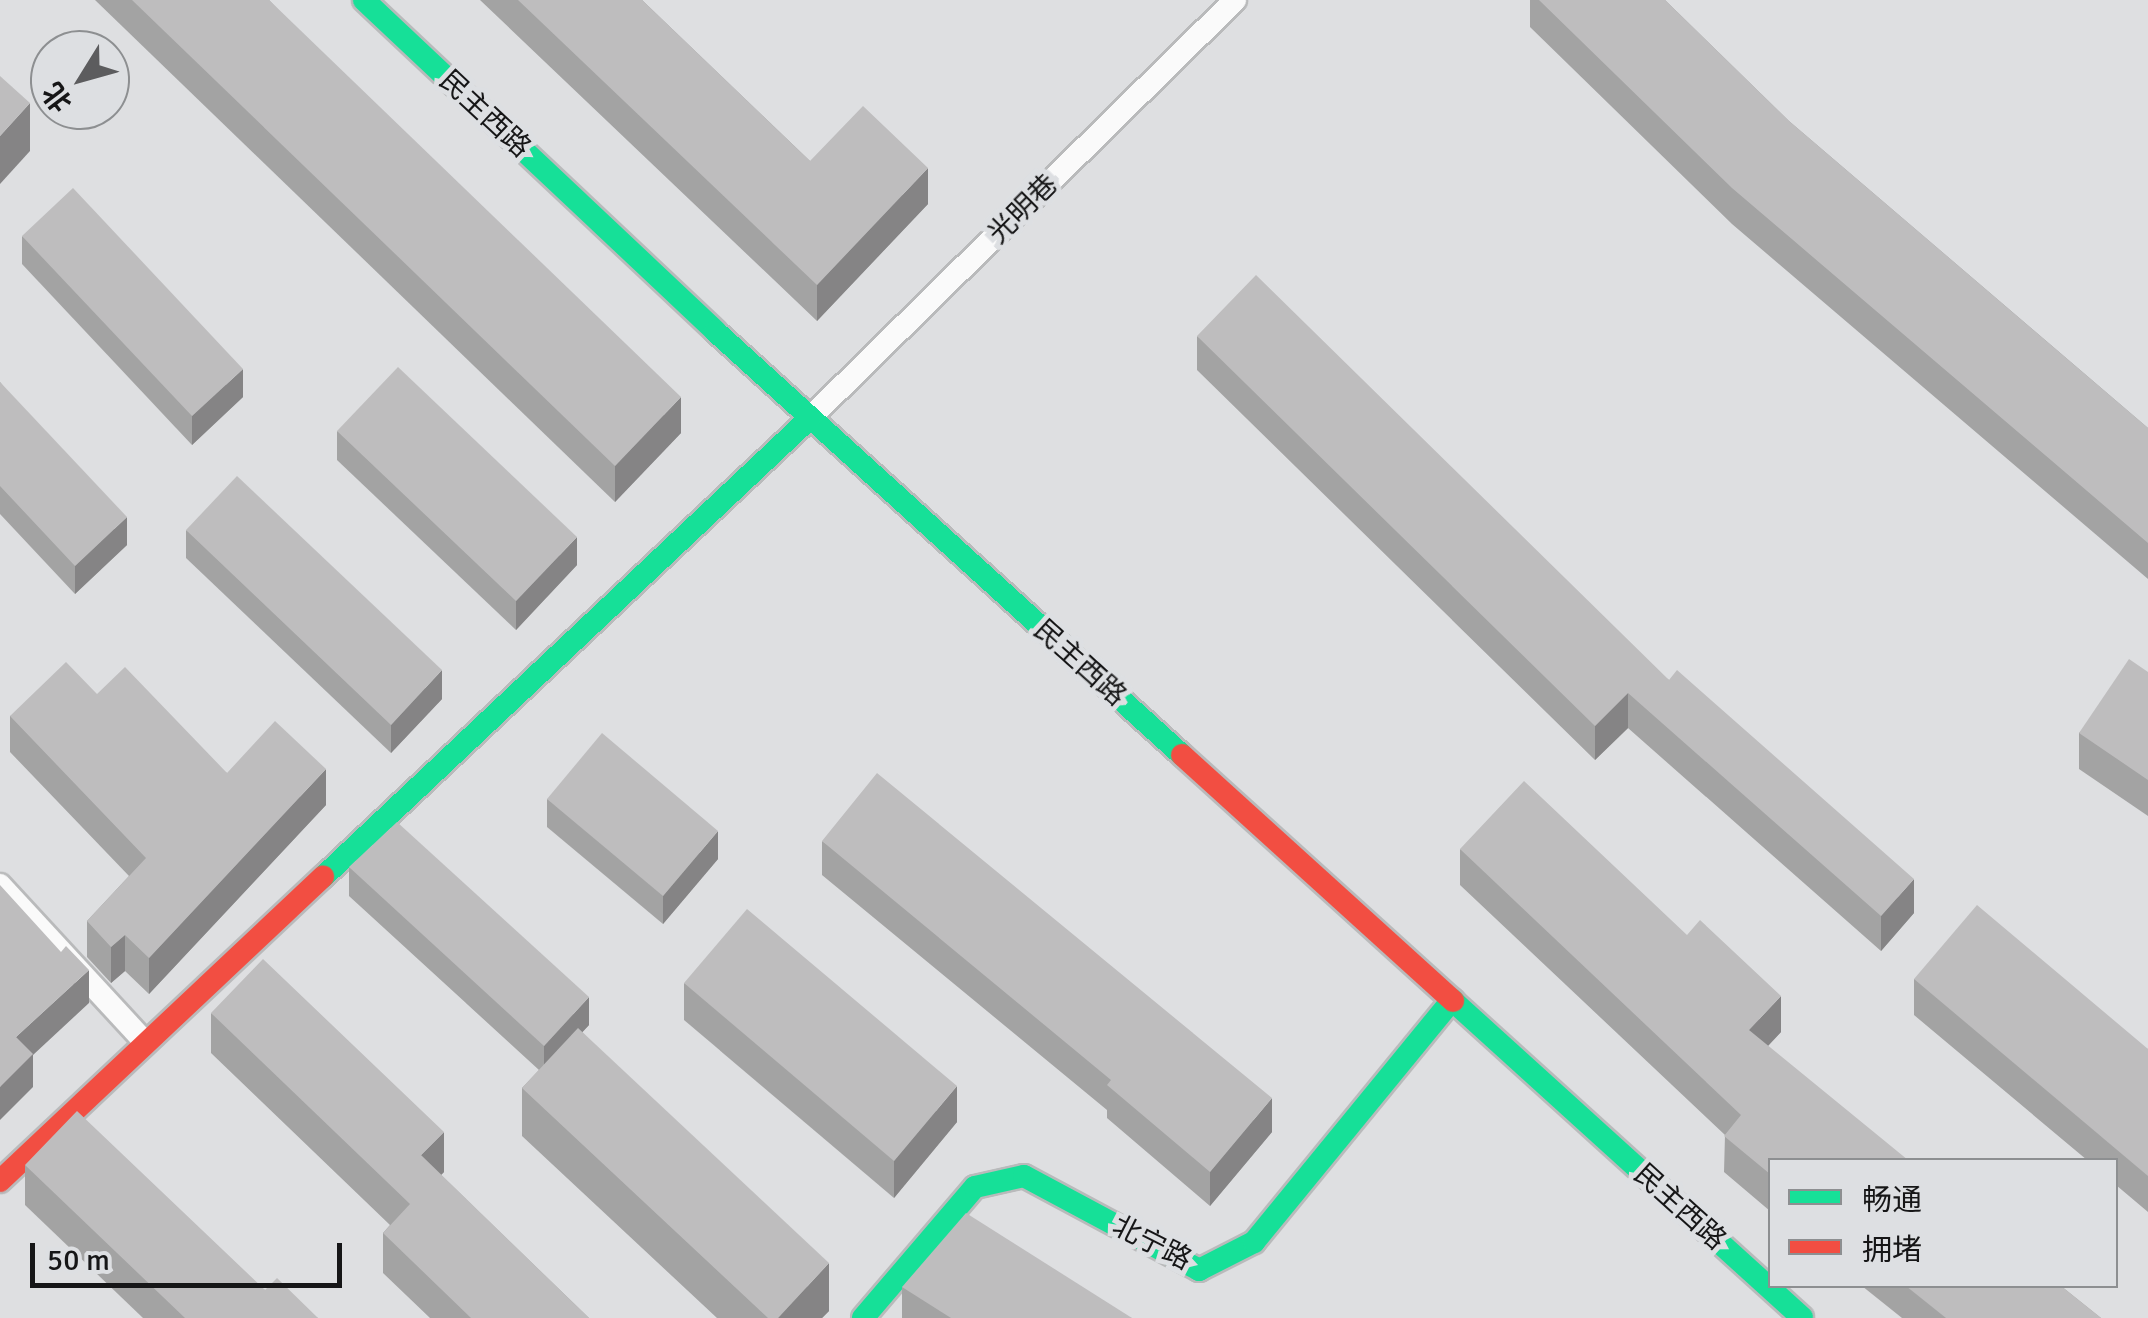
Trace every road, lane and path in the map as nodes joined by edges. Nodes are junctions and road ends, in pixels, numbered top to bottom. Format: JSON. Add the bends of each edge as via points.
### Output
{"nodes":[{"id":1,"x":364,"y":0,"type":"edge"},
{"id":2,"x":1235,"y":0,"type":"edge"},
{"id":3,"x":810,"y":418,"type":"junction"},
{"id":4,"x":0,"y":885,"type":"edge"},
{"id":5,"x":1452,"y":1000,"type":"junction"},
{"id":6,"x":146,"y":1044,"type":"junction"},
{"id":7,"x":0,"y":1181,"type":"edge"},
{"id":8,"x":1768,"y":1287,"type":"edge"},
{"id":9,"x":1769,"y":1288,"type":"edge"},
{"id":10,"x":863,"y":1318,"type":"edge"},
{"id":11,"x":1802,"y":1318,"type":"edge"}],
"edges":[{"from":1,"to":3,"type":"main road","name":"民主西路"},
{"from":2,"to":3,"type":"lane","name":"光明巷"},
{"from":3,"to":5,"type":"main road","name":"民主西路"},
{"from":3,"to":6,"type":"main road"},
{"from":4,"to":6,"type":"lane"},
{"from":5,"to":8,"type":"main road","name":"民主西路"},
{"from":5,"to":10,"type":"main road","name":"北宁路","via":[[1254,1242],[1200,1270],[1024,1176],[975,1186]]},
{"from":6,"to":7,"type":"main road"},
{"from":9,"to":11,"type":"main road","name":"民主西路"}]}
